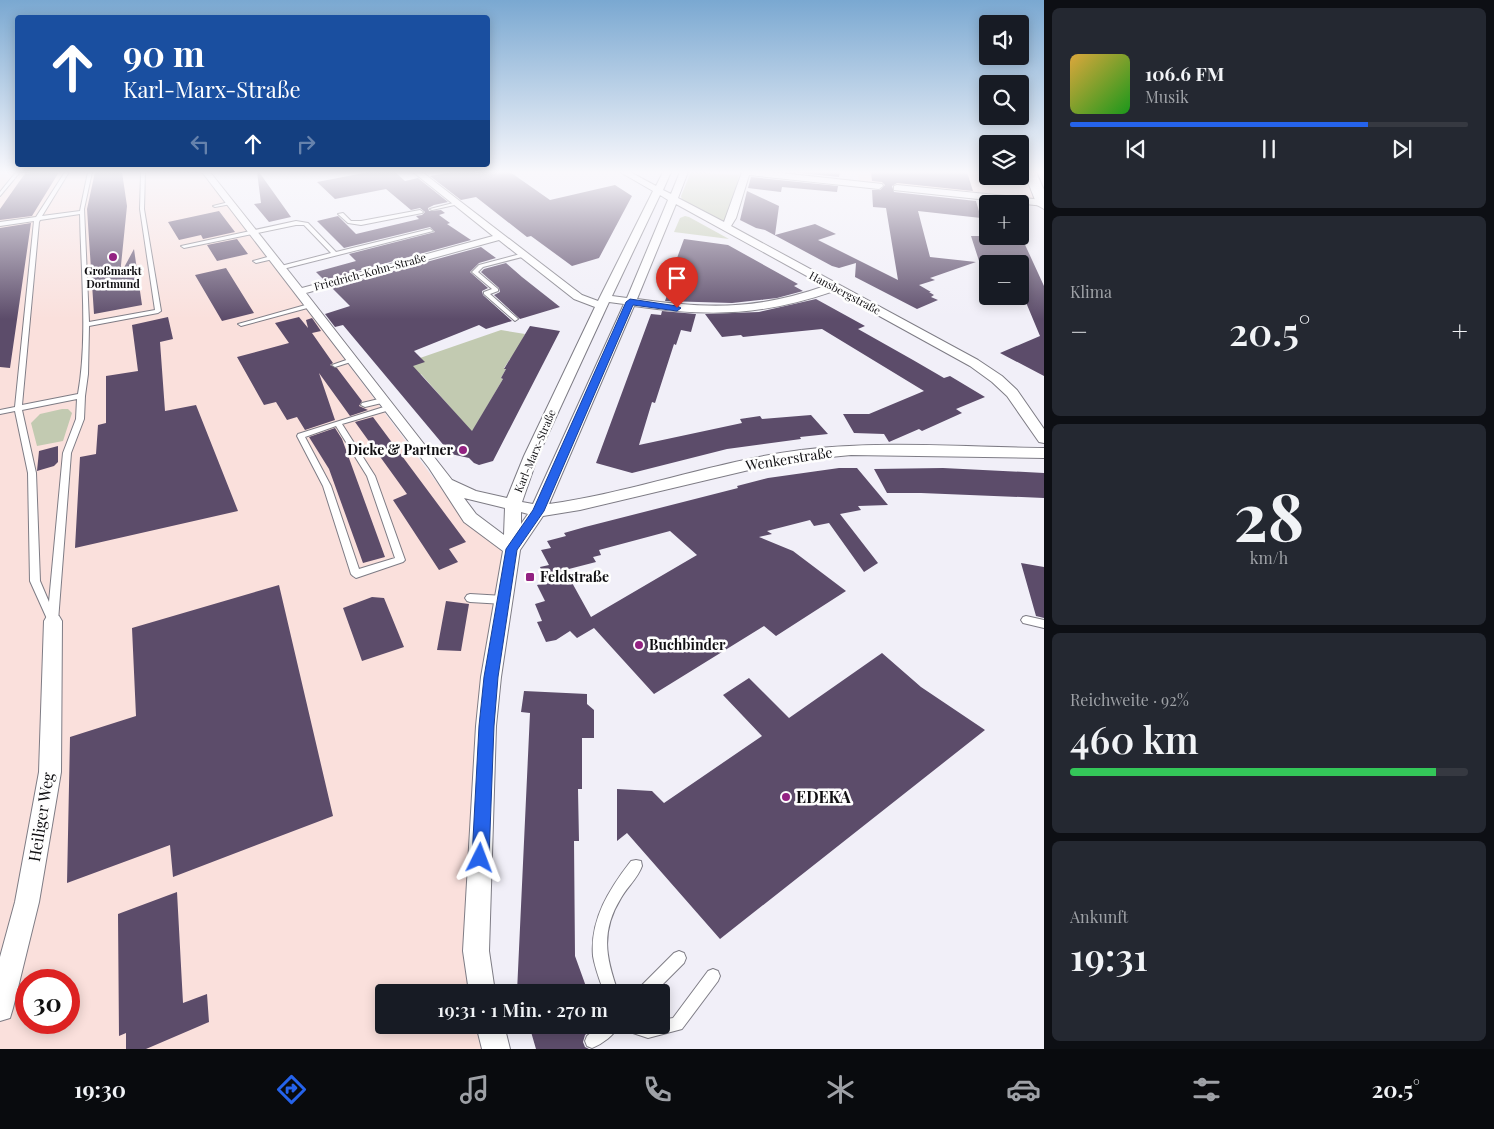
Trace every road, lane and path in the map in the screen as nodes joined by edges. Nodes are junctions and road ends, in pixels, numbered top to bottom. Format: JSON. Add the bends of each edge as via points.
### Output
{"nodes":[{"id":1,"x":23,"y":221,"type":"edge"},
{"id":2,"x":37,"y":221,"type":"edge"},
{"id":3,"x":82,"y":221,"type":"edge"},
{"id":4,"x":144,"y":221,"type":"edge"},
{"id":5,"x":243,"y":221,"type":"edge"},
{"id":6,"x":349,"y":221,"type":"edge"},
{"id":7,"x":372,"y":221,"type":"edge"},
{"id":8,"x":480,"y":221,"type":"edge"},
{"id":9,"x":644,"y":221,"type":"edge"},
{"id":10,"x":664,"y":221,"type":"edge"},
{"id":11,"x":712,"y":221,"type":"edge"},
{"id":12,"x":729,"y":221,"type":"edge"},
{"id":13,"x":0,"y":224,"type":"edge"},
{"id":14,"x":725,"y":228,"type":"junction"},
{"id":15,"x":430,"y":231,"type":"dead end"},
{"id":16,"x":252,"y":232,"type":"junction"},
{"id":17,"x":500,"y":237,"type":"junction"},
{"id":18,"x":184,"y":246,"type":"dead end"},
{"id":19,"x":335,"y":254,"type":"junction"},
{"id":20,"x":524,"y":255,"type":"junction"},
{"id":21,"x":271,"y":258,"type":"junction"},
{"id":22,"x":256,"y":261,"type":"dead end"},
{"id":23,"x":279,"y":268,"type":"junction"},
{"id":24,"x":834,"y":287,"type":"junction"},
{"id":25,"x":298,"y":292,"type":"junction"},
{"id":26,"x":604,"y":302,"type":"junction"},
{"id":27,"x":630,"y":302,"type":"junction"},
{"id":28,"x":309,"y":306,"type":"junction"},
{"id":29,"x":515,"y":318,"type":"dead end"},
{"id":30,"x":241,"y":324,"type":"dead end"},
{"id":31,"x":86,"y":325,"type":"junction"},
{"id":32,"x":352,"y":360,"type":"junction"},
{"id":33,"x":335,"y":365,"type":"dead end"},
{"id":34,"x":81,"y":396,"type":"junction"},
{"id":35,"x":387,"y":403,"type":"junction"},
{"id":36,"x":364,"y":405,"type":"dead end"},
{"id":37,"x":18,"y":409,"type":"junction"},
{"id":38,"x":0,"y":412,"type":"edge"},
{"id":39,"x":338,"y":423,"type":"junction"},
{"id":40,"x":1044,"y":439,"type":"edge"},
{"id":41,"x":1044,"y":452,"type":"edge"},
{"id":42,"x":448,"y":484,"type":"junction"},
{"id":43,"x":513,"y":504,"type":"junction"},
{"id":44,"x":538,"y":511,"type":"junction"},
{"id":45,"x":512,"y":549,"type":"junction"},
{"id":46,"x":470,"y":598,"type":"dead end"},
{"id":47,"x":504,"y":600,"type":"junction"},
{"id":48,"x":1026,"y":620,"type":"dead end"},
{"id":49,"x":53,"y":621,"type":"junction"},
{"id":50,"x":1044,"y":624,"type":"edge"},
{"id":51,"x":636,"y":866,"type":"dead end"},
{"id":52,"x":679,"y":958,"type":"dead end"},
{"id":53,"x":713,"y":976,"type":"dead end"},
{"id":54,"x":481,"y":984,"type":"edge"},
{"id":55,"x":609,"y":984,"type":"edge"},
{"id":56,"x":653,"y":984,"type":"edge"},
{"id":57,"x":0,"y":1008,"type":"edge"},
{"id":58,"x":670,"y":1026,"type":"edge"},
{"id":59,"x":492,"y":1034,"type":"edge"},
{"id":60,"x":601,"y":1034,"type":"edge"},
{"id":61,"x":592,"y":1041,"type":"dead end"},
{"id":62,"x":496,"y":1049,"type":"edge"}],
"edges":[{"from":1,"to":13,"type":"lane"},
{"from":2,"to":37,"type":"lane"},
{"from":3,"to":31,"type":"lane"},
{"from":4,"to":31,"type":"lane","via":[[158,311]]},
{"from":5,"to":16,"type":"street"},
{"from":6,"to":7,"type":"lane"},
{"from":8,"to":17,"type":"street"},
{"from":9,"to":26,"type":"street","name":"Karl-Marx-Straße"},
{"from":10,"to":27,"type":"street","name":"Karl-Marx-Straße"},
{"from":11,"to":14,"type":"street","name":"Hansbergstraße"},
{"from":12,"to":14,"type":"street"},
{"from":14,"to":24,"type":"street","name":"Hansbergstraße"},
{"from":15,"to":19,"type":"lane"},
{"from":16,"to":18,"type":"lane"},
{"from":16,"to":19,"type":"lane","via":[[306,224],[322,245]]},
{"from":16,"to":21,"type":"street"},
{"from":17,"to":20,"type":"street"},
{"from":17,"to":25,"type":"street","name":"Friedrich-Kohn-Straße"},
{"from":19,"to":23,"type":"lane"},
{"from":20,"to":26,"type":"street","via":[[578,297],[588,302]]},
{"from":20,"to":29,"type":"lane","via":[[481,266],[475,272],[496,290],[486,293]]},
{"from":21,"to":22,"type":"lane"},
{"from":21,"to":23,"type":"street"},
{"from":23,"to":25,"type":"street"},
{"from":24,"to":27,"type":"street","via":[[765,307],[731,310],[691,310]]},
{"from":24,"to":40,"type":"street","name":"Hansbergstraße","via":[[997,378],[1012,393]]},
{"from":25,"to":28,"type":"street"},
{"from":26,"to":27,"type":"street"},
{"from":26,"to":43,"type":"street","name":"Karl-Marx-Straße","via":[[531,456]]},
{"from":27,"to":44,"type":"street","name":"Karl-Marx-Straße"},
{"from":28,"to":30,"type":"lane"},
{"from":28,"to":32,"type":"street"},
{"from":31,"to":34,"type":"lane"},
{"from":32,"to":33,"type":"lane"},
{"from":32,"to":35,"type":"street"},
{"from":34,"to":37,"type":"lane"},
{"from":34,"to":49,"type":"lane","via":[[80,419],[67,453]]},
{"from":35,"to":36,"type":"lane"},
{"from":35,"to":39,"type":"lane"},
{"from":35,"to":42,"type":"street"},
{"from":37,"to":38,"type":"lane"},
{"from":37,"to":49,"type":"lane","via":[[32,472],[35,581]]},
{"from":39,"to":39,"type":"lane","via":[[300,436],[326,486],[356,574],[400,560],[371,476]]},
{"from":41,"to":44,"type":"street","name":"Wenkerstraße","via":[[851,450],[800,455],[580,505]]},
{"from":42,"to":43,"type":"street","via":[[472,495]]},
{"from":42,"to":45,"type":"street","via":[[470,518]]},
{"from":43,"to":44,"type":"street"},
{"from":43,"to":45,"type":"street","name":"Karl-Marx-Straße"},
{"from":44,"to":45,"type":"street","name":"Karl-Marx-Straße"},
{"from":45,"to":47,"type":"street"},
{"from":46,"to":47,"type":"lane"},
{"from":47,"to":54,"type":"street","via":[[486,726],[476,951]]},
{"from":48,"to":50,"type":"lane"},
{"from":49,"to":57,"type":"street","name":"Heiliger Weg","via":[[50,772],[27,902]]},
{"from":51,"to":55,"type":"lane","via":[[614,893],[603,920],[600,952]]},
{"from":52,"to":56,"type":"lane"},
{"from":53,"to":58,"type":"lane","via":[[677,1024]]},
{"from":59,"to":62,"type":"street"},
{"from":60,"to":61,"type":"lane"}]}
